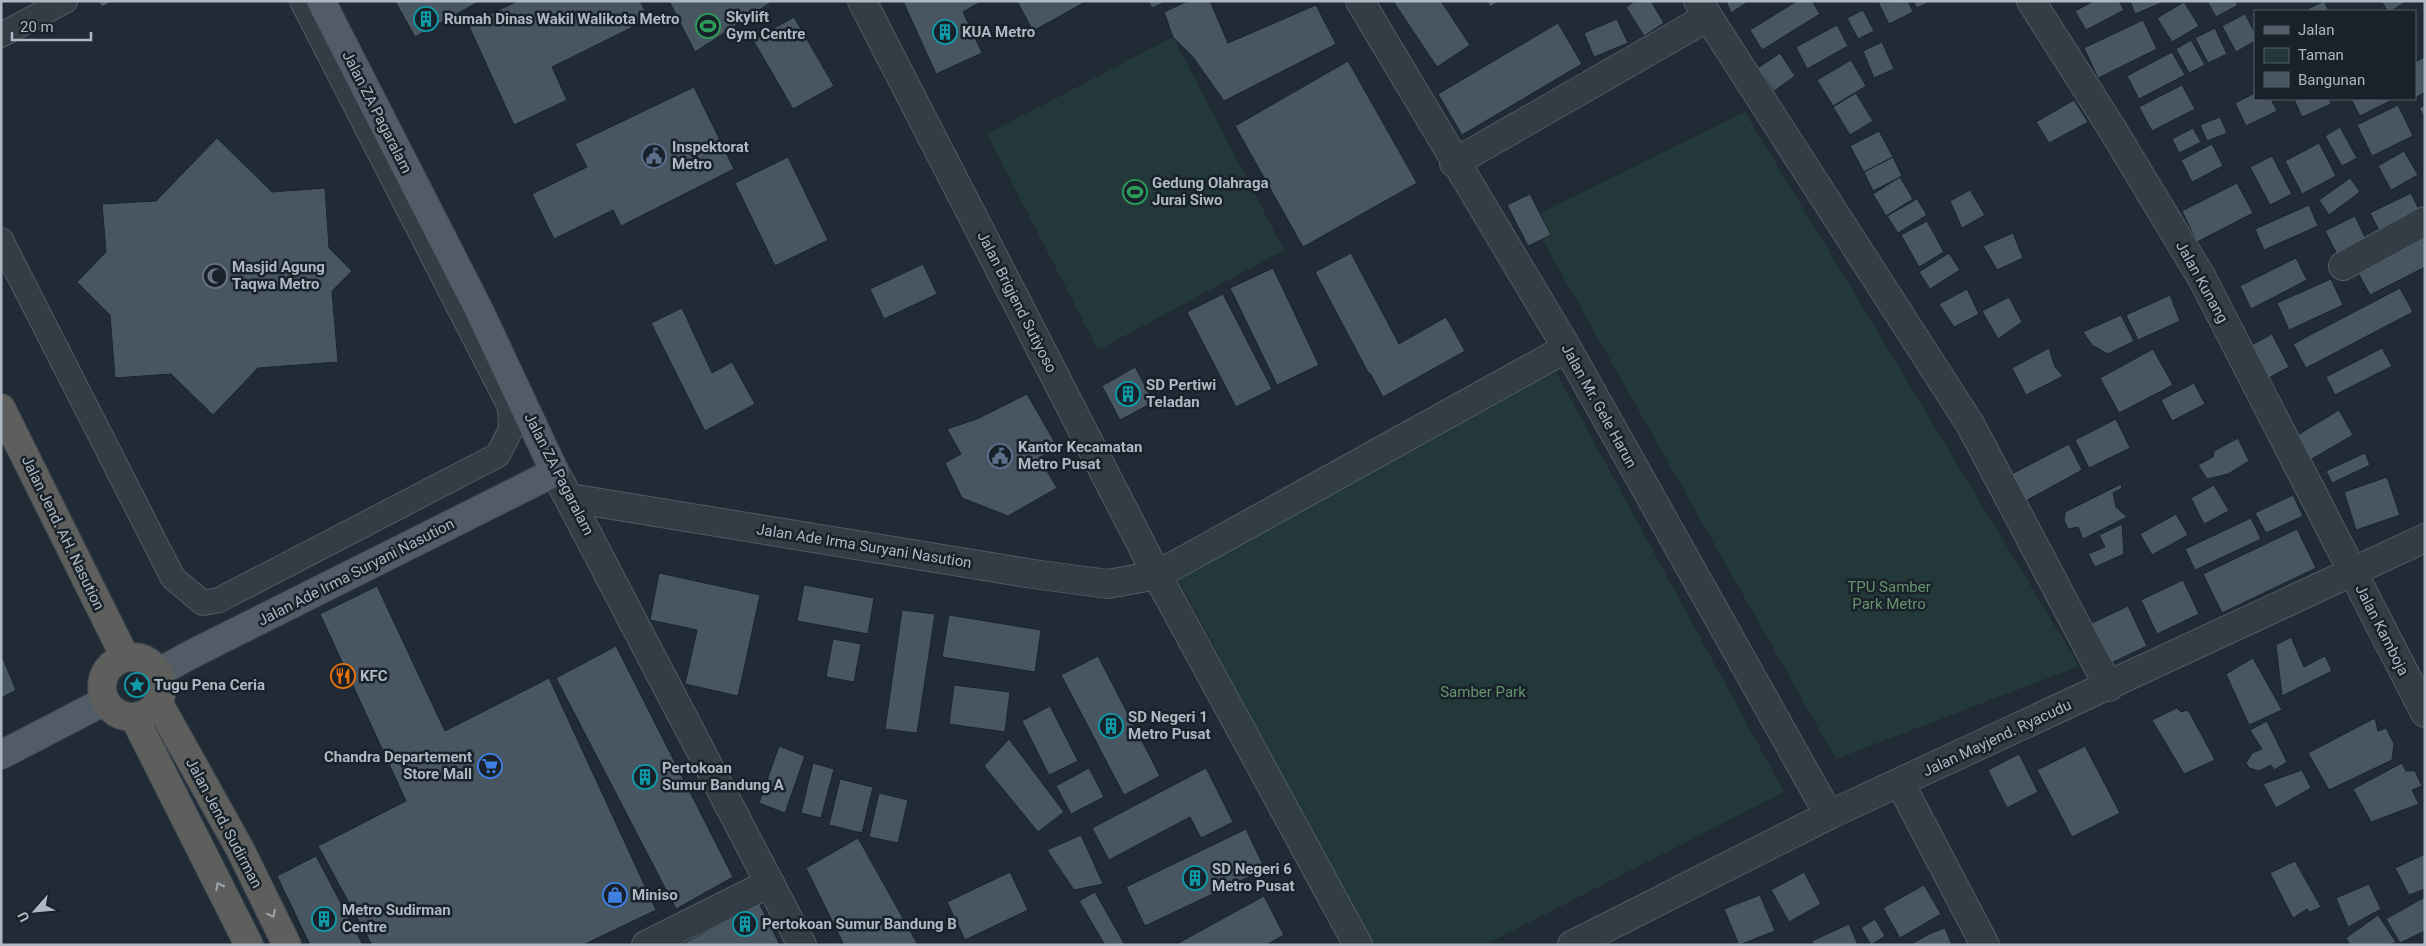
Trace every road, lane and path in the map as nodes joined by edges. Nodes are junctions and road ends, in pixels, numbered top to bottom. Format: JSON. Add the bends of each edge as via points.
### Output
{"nodes":[{"id":1,"x":65,"y":1,"type":"edge"},
{"id":2,"x":302,"y":1,"type":"edge"},
{"id":3,"x":321,"y":1,"type":"edge"},
{"id":4,"x":862,"y":1,"type":"edge"},
{"id":5,"x":1360,"y":1,"type":"edge"},
{"id":6,"x":2031,"y":1,"type":"edge"},
{"id":7,"x":1703,"y":9,"type":"edge"},
{"id":8,"x":1,"y":35,"type":"edge"},
{"id":9,"x":1454,"y":163,"type":"junction"},
{"id":10,"x":2425,"y":221,"type":"edge"},
{"id":11,"x":1,"y":240,"type":"edge"},
{"id":12,"x":2343,"y":266,"type":"dead end"},
{"id":13,"x":1567,"y":348,"type":"junction"},
{"id":14,"x":1,"y":408,"type":"edge"},
{"id":15,"x":555,"y":472,"type":"junction"},
{"id":16,"x":570,"y":498,"type":"junction"},
{"id":17,"x":2425,"y":538,"type":"edge"},
{"id":18,"x":2353,"y":573,"type":"junction"},
{"id":19,"x":1157,"y":575,"type":"junction"},
{"id":20,"x":125,"y":657,"type":"junction"},
{"id":21,"x":158,"y":673,"type":"junction"},
{"id":22,"x":2109,"y":687,"type":"junction"},
{"id":23,"x":105,"y":700,"type":"junction"},
{"id":24,"x":158,"y":702,"type":"junction"},
{"id":25,"x":2425,"y":713,"type":"edge"},
{"id":26,"x":134,"y":717,"type":"junction"},
{"id":27,"x":1,"y":755,"type":"edge"},
{"id":28,"x":1900,"y":783,"type":"junction"},
{"id":29,"x":1830,"y":815,"type":"junction"},
{"id":30,"x":770,"y":883,"type":"junction"},
{"id":31,"x":249,"y":945,"type":"edge"},
{"id":32,"x":287,"y":945,"type":"edge"},
{"id":33,"x":646,"y":945,"type":"edge"},
{"id":34,"x":802,"y":945,"type":"edge"},
{"id":35,"x":1358,"y":945,"type":"edge"},
{"id":36,"x":1572,"y":945,"type":"edge"},
{"id":37,"x":1985,"y":945,"type":"edge"}],
"edges":[{"from":1,"to":8,"type":"street"},
{"from":2,"to":11,"type":"street","via":[[510,407],[511,429],[498,454],[219,600],[203,603],[173,578]]},
{"from":3,"to":15,"type":"main road","name":"Jalan ZA Pagaralam","via":[[478,308]]},
{"from":4,"to":19,"type":"street","name":"Jalan Brigjend Sutiyoso"},
{"from":5,"to":9,"type":"street","name":"Jalan Mr. Gele Harun"},
{"from":6,"to":18,"type":"street","name":"Jalan Kunang","via":[[2112,127],[2202,278]]},
{"from":7,"to":9,"type":"street"},
{"from":7,"to":22,"type":"street","via":[[1970,424]]},
{"from":9,"to":13,"type":"street","name":"Jalan Mr. Gele Harun"},
{"from":10,"to":12,"type":"street"},
{"from":13,"to":19,"type":"street","name":"Jalan Ade Irma Suryani Nasution"},
{"from":13,"to":29,"type":"street","name":"Jalan Mr. Gele Harun"},
{"from":14,"to":20,"type":"highway","name":"Jalan Jend. AH. Nasution"},
{"from":15,"to":16,"type":"street","name":"Jalan ZA Pagaralam"},
{"from":15,"to":21,"type":"main road","name":"Jalan Ade Irma Suryani Nasution"},
{"from":16,"to":19,"type":"street","name":"Jalan Ade Irma Suryani Nasution","via":[[1108,584]]},
{"from":16,"to":30,"type":"street","name":"Jalan ZA Pagaralam"},
{"from":17,"to":18,"type":"street","name":"Jalan Mayjend. Ryacudu"},
{"from":18,"to":22,"type":"street","name":"Jalan Mayjend. Ryacudu"},
{"from":18,"to":25,"type":"street","name":"Jalan Kamboja"},
{"from":19,"to":35,"type":"street","name":"Jalan Brigjend Sutiyoso"},
{"from":20,"to":21,"type":"highway","via":[[144,659]]},
{"from":20,"to":23,"type":"highway","via":[[113,663],[104,674]]},
{"from":21,"to":24,"type":"highway","via":[[162,682]]},
{"from":22,"to":28,"type":"street","name":"Jalan Mayjend. Ryacudu"},
{"from":23,"to":26,"type":"highway","via":[[117,713]]},
{"from":23,"to":27,"type":"main road"},
{"from":24,"to":26,"type":"highway","via":[[148,713]]},
{"from":24,"to":32,"type":"highway","name":"Jalan Jend. Sudirman","one_way":true,"via":[[240,849]]},
{"from":31,"to":26,"type":"highway","name":"Jalan Jend. Sudirman","one_way":true},
{"from":28,"to":29,"type":"street","name":"Jalan Mayjend. Ryacudu"},
{"from":28,"to":37,"type":"street"},
{"from":29,"to":36,"type":"street","name":"Jalan Mayjend. Ryacudu"},
{"from":30,"to":33,"type":"street"},
{"from":30,"to":34,"type":"street","name":"Jalan ZA Pagaralam"}]}
